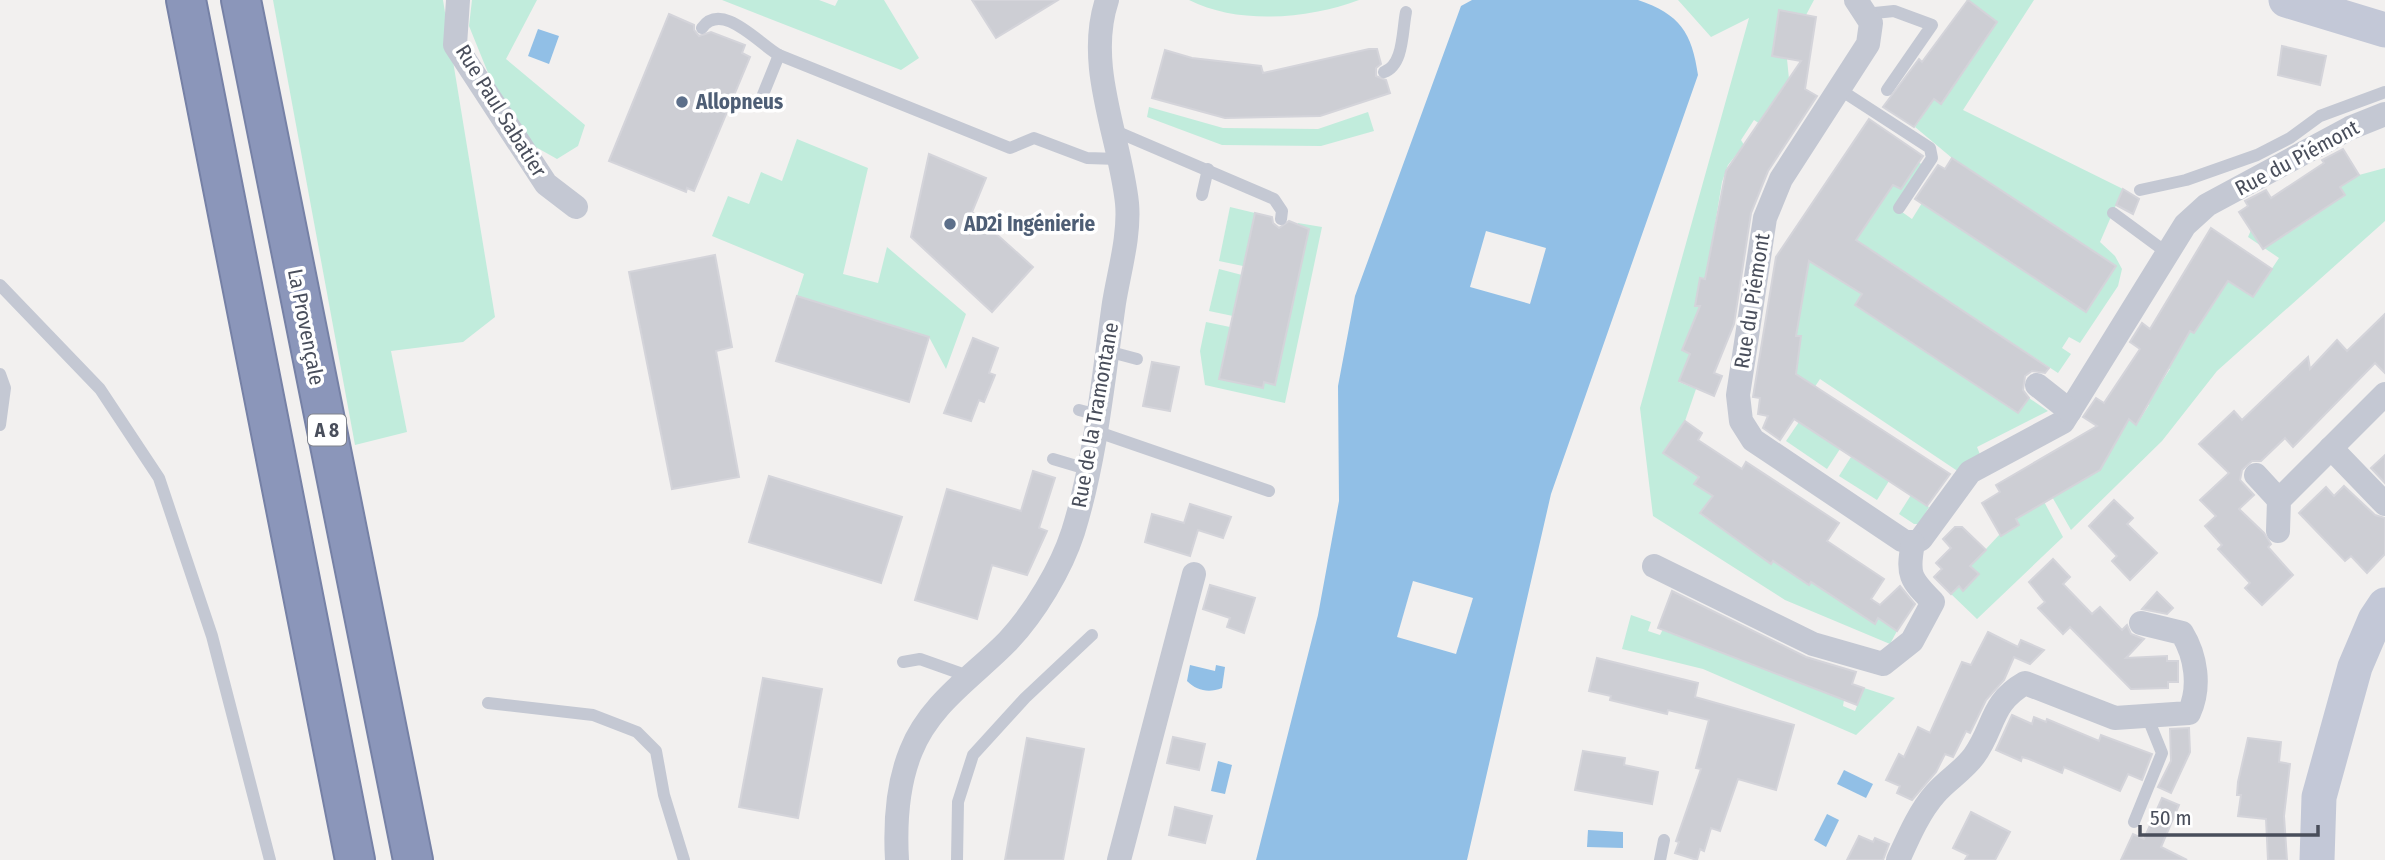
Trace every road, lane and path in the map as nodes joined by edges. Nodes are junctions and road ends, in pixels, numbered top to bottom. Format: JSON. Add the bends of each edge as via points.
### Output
{"nodes":[{"id":1,"x":186,"y":0,"type":"edge"},
{"id":2,"x":241,"y":0,"type":"edge"},
{"id":3,"x":458,"y":0,"type":"edge"},
{"id":4,"x":1107,"y":0,"type":"edge"},
{"id":5,"x":2286,"y":0,"type":"edge"},
{"id":6,"x":1861,"y":7,"type":"edge"},
{"id":7,"x":1406,"y":12,"type":"dead end"},
{"id":8,"x":702,"y":28,"type":"dead end"},
{"id":9,"x":2385,"y":30,"type":"edge"},
{"id":10,"x":779,"y":55,"type":"junction"},
{"id":11,"x":1384,"y":72,"type":"dead end"},
{"id":12,"x":1839,"y":89,"type":"junction"},
{"id":13,"x":1887,"y":90,"type":"dead end"},
{"id":14,"x":2385,"y":92,"type":"edge"},
{"id":15,"x":762,"y":97,"type":"dead end"},
{"id":16,"x":2385,"y":114,"type":"edge"},
{"id":17,"x":1112,"y":130,"type":"junction"},
{"id":18,"x":1118,"y":159,"type":"junction"},
{"id":19,"x":1208,"y":169,"type":"junction"},
{"id":20,"x":2140,"y":190,"type":"dead end"},
{"id":21,"x":1202,"y":195,"type":"dead end"},
{"id":22,"x":576,"y":207,"type":"dead end"},
{"id":23,"x":1899,"y":208,"type":"dead end"},
{"id":24,"x":2113,"y":213,"type":"dead end"},
{"id":25,"x":1281,"y":219,"type":"dead end"},
{"id":26,"x":2166,"y":252,"type":"junction"},
{"id":27,"x":0,"y":285,"type":"edge"},
{"id":28,"x":1107,"y":351,"type":"junction"},
{"id":29,"x":1137,"y":359,"type":"dead end"},
{"id":30,"x":0,"y":374,"type":"edge"},
{"id":31,"x":2037,"y":385,"type":"dead end"},
{"id":32,"x":2385,"y":394,"type":"edge"},
{"id":33,"x":2070,"y":411,"type":"junction"},
{"id":34,"x":1091,"y":419,"type":"junction"},
{"id":35,"x":0,"y":425,"type":"edge"},
{"id":36,"x":2331,"y":448,"type":"junction"},
{"id":37,"x":1053,"y":459,"type":"dead end"},
{"id":38,"x":1090,"y":470,"type":"junction"},
{"id":39,"x":2256,"y":475,"type":"dead end"},
{"id":40,"x":1269,"y":491,"type":"dead end"},
{"id":41,"x":2279,"y":500,"type":"junction"},
{"id":42,"x":2385,"y":503,"type":"edge"},
{"id":43,"x":2278,"y":531,"type":"dead end"},
{"id":44,"x":1913,"y":544,"type":"junction"},
{"id":45,"x":1654,"y":566,"type":"dead end"},
{"id":46,"x":1194,"y":574,"type":"dead end"},
{"id":47,"x":2385,"y":605,"type":"edge"},
{"id":48,"x":2141,"y":623,"type":"dead end"},
{"id":49,"x":1092,"y":635,"type":"dead end"},
{"id":50,"x":903,"y":662,"type":"dead end"},
{"id":51,"x":968,"y":676,"type":"junction"},
{"id":52,"x":488,"y":703,"type":"dead end"},
{"id":53,"x":2147,"y":716,"type":"junction"},
{"id":54,"x":2134,"y":821,"type":"dead end"},
{"id":55,"x":1664,"y":840,"type":"dead end"},
{"id":56,"x":270,"y":860,"type":"edge"},
{"id":57,"x":355,"y":860,"type":"edge"},
{"id":58,"x":413,"y":860,"type":"edge"},
{"id":59,"x":684,"y":860,"type":"edge"},
{"id":60,"x":897,"y":860,"type":"edge"},
{"id":61,"x":957,"y":860,"type":"edge"},
{"id":62,"x":1119,"y":860,"type":"edge"},
{"id":63,"x":1660,"y":860,"type":"edge"},
{"id":64,"x":1898,"y":860,"type":"edge"},
{"id":65,"x":2317,"y":860,"type":"edge"}],
"edges":[{"from":1,"to":57,"type":"highway"},
{"from":2,"to":58,"type":"highway","name":"La Provençale","number":"A 8"},
{"from":3,"to":22,"type":"street","name":"Rue Paul Sabatier","via":[[455,45],[546,184]]},
{"from":4,"to":17,"type":"street","name":"Rue de la Tramontane","via":[[1101,56]]},
{"from":5,"to":9,"type":"main road"},
{"from":6,"to":12,"type":"street","name":"Rue du Piémont","via":[[1871,23],[1868,44]]},
{"from":6,"to":13,"type":"lane","via":[[1894,10],[1932,25]]},
{"from":7,"to":11,"type":"lane","via":[[1398,58],[1394,67]]},
{"from":8,"to":10,"type":"lane","via":[[716,17],[731,16],[746,23],[765,47]]},
{"from":10,"to":15,"type":"lane"},
{"from":10,"to":18,"type":"lane","via":[[1010,148],[1034,138],[1087,158]]},
{"from":12,"to":23,"type":"lane","via":[[1930,148],[1932,158]]},
{"from":12,"to":44,"type":"street","name":"Rue du Piémont","via":[[1781,179],[1765,218],[1738,395],[1741,421],[1753,440]]},
{"from":14,"to":20,"type":"lane","via":[[2319,117],[2257,155],[2186,180]]},
{"from":16,"to":26,"type":"street","name":"Rue du Piémont","via":[[2207,205]]},
{"from":17,"to":18,"type":"street","name":"Rue de la Tramontane"},
{"from":17,"to":19,"type":"lane"},
{"from":18,"to":28,"type":"street","name":"Rue de la Tramontane","via":[[1127,216]]},
{"from":19,"to":21,"type":"lane"},
{"from":19,"to":25,"type":"lane","via":[[1274,199],[1282,211]]},
{"from":24,"to":26,"type":"lane"},
{"from":26,"to":33,"type":"street","name":"Rue du Piémont"},
{"from":27,"to":56,"type":"lane","via":[[100,389],[159,478],[212,636]]},
{"from":28,"to":29,"type":"lane"},
{"from":28,"to":34,"type":"street","name":"Rue de la Tramontane"},
{"from":30,"to":35,"type":"lane","via":[[5,388]]},
{"from":31,"to":33,"type":"street"},
{"from":32,"to":36,"type":"street"},
{"from":33,"to":44,"type":"street","name":"Rue du Piémont","via":[[2063,422],[1970,472]]},
{"from":34,"to":38,"type":"street","name":"Rue de la Tramontane"},
{"from":34,"to":40,"type":"lane"},
{"from":36,"to":41,"type":"street"},
{"from":36,"to":42,"type":"street"},
{"from":37,"to":38,"type":"lane"},
{"from":38,"to":51,"type":"street","name":"Rue de la Tramontane","via":[[1072,536],[1041,597],[1008,641]]},
{"from":39,"to":41,"type":"street"},
{"from":41,"to":43,"type":"street"},
{"from":44,"to":45,"type":"street","via":[[1908,569],[1933,602],[1912,641],[1883,664],[1813,644]]},
{"from":46,"to":62,"type":"street"},
{"from":47,"to":65,"type":"main road","via":[[2355,667],[2319,797]]},
{"from":48,"to":53,"type":"street","via":[[2182,633],[2193,651],[2196,698],[2189,713]]},
{"from":49,"to":61,"type":"lane","via":[[973,755],[958,802]]},
{"from":50,"to":51,"type":"lane","via":[[920,659]]},
{"from":51,"to":60,"type":"street","name":"Rue de la Tramontane","via":[[923,727],[911,751],[897,808]]},
{"from":52,"to":59,"type":"lane","via":[[593,715],[637,732],[656,751]]},
{"from":53,"to":54,"type":"lane","via":[[2162,753]]},
{"from":53,"to":64,"type":"street","via":[[2115,718],[2025,682],[2007,693],[1976,753],[1935,794]]},
{"from":55,"to":63,"type":"lane"}]}
